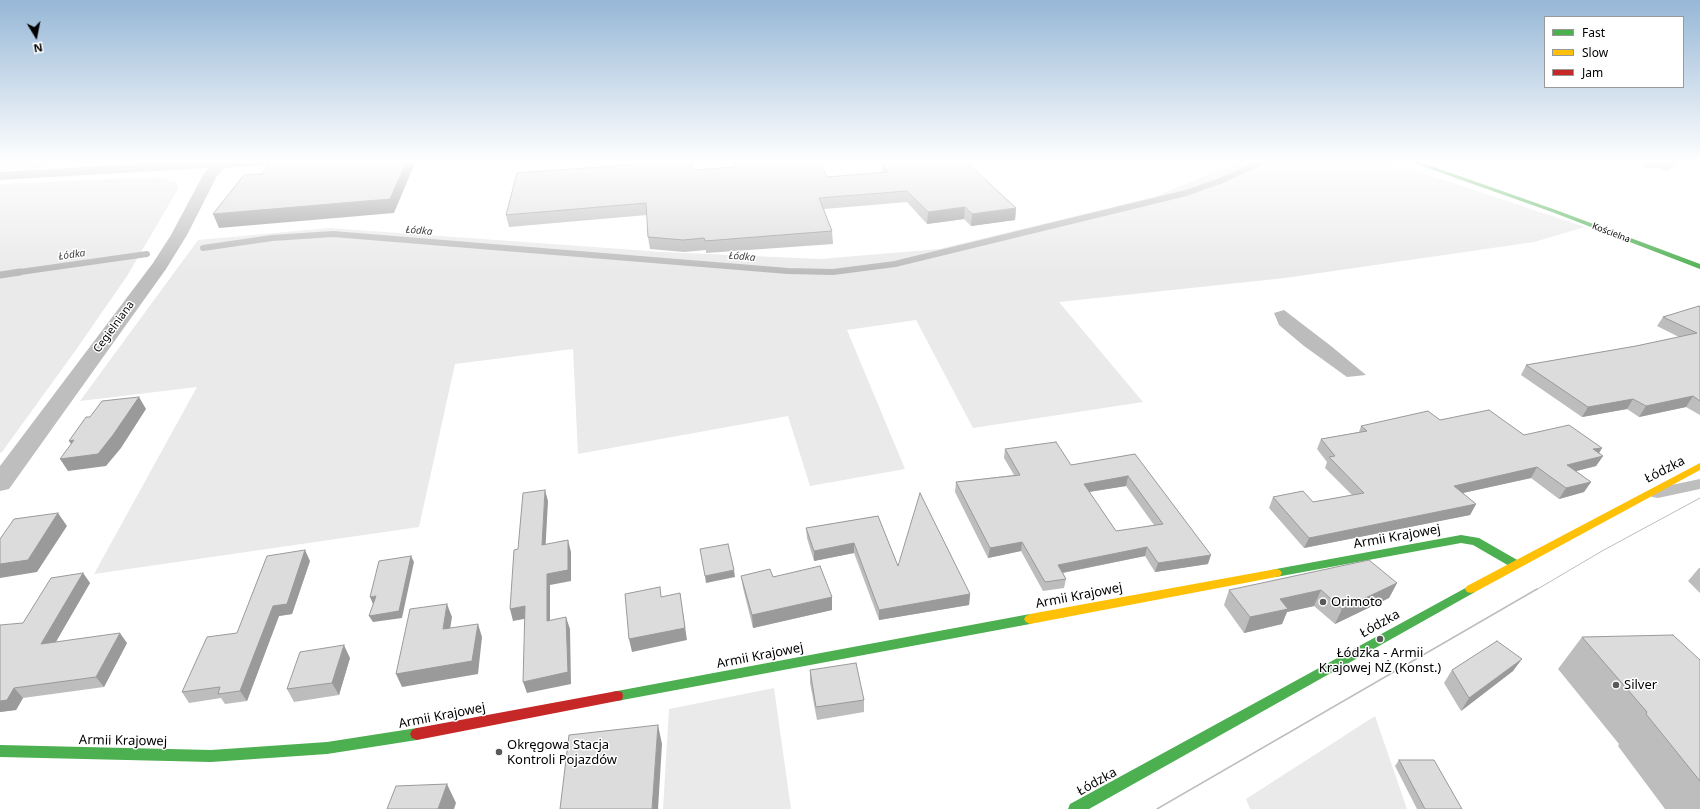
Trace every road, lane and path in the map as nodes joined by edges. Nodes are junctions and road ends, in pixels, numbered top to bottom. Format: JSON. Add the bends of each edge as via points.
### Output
{"nodes":[{"id":1,"x":198,"y":198,"type":"edge"},
{"id":2,"x":1516,"y":198,"type":"edge"},
{"id":3,"x":1700,"y":267,"type":"edge"},
{"id":4,"x":1700,"y":466,"type":"edge"},
{"id":5,"x":0,"y":483,"type":"edge"},
{"id":6,"x":1700,"y":484,"type":"edge"},
{"id":7,"x":1640,"y":497,"type":"junction"},
{"id":8,"x":1515,"y":564,"type":"junction"},
{"id":9,"x":0,"y":751,"type":"edge"},
{"id":10,"x":1075,"y":809,"type":"edge"}],
"edges":[{"from":1,"to":5,"type":"street","name":"Cegielniana","via":[[160,265]]},
{"from":2,"to":3,"type":"street","name":"Kościelna"},
{"from":4,"to":7,"type":"street","name":"Łódzka"},
{"from":6,"to":7,"type":"lane"},
{"from":7,"to":8,"type":"street","name":"Łódzka"},
{"from":8,"to":9,"type":"street","name":"Armii Krajowej","via":[[1475,541],[1461,539],[379,741],[327,748],[211,756]]},
{"from":8,"to":10,"type":"street","name":"Łódzka"}]}
